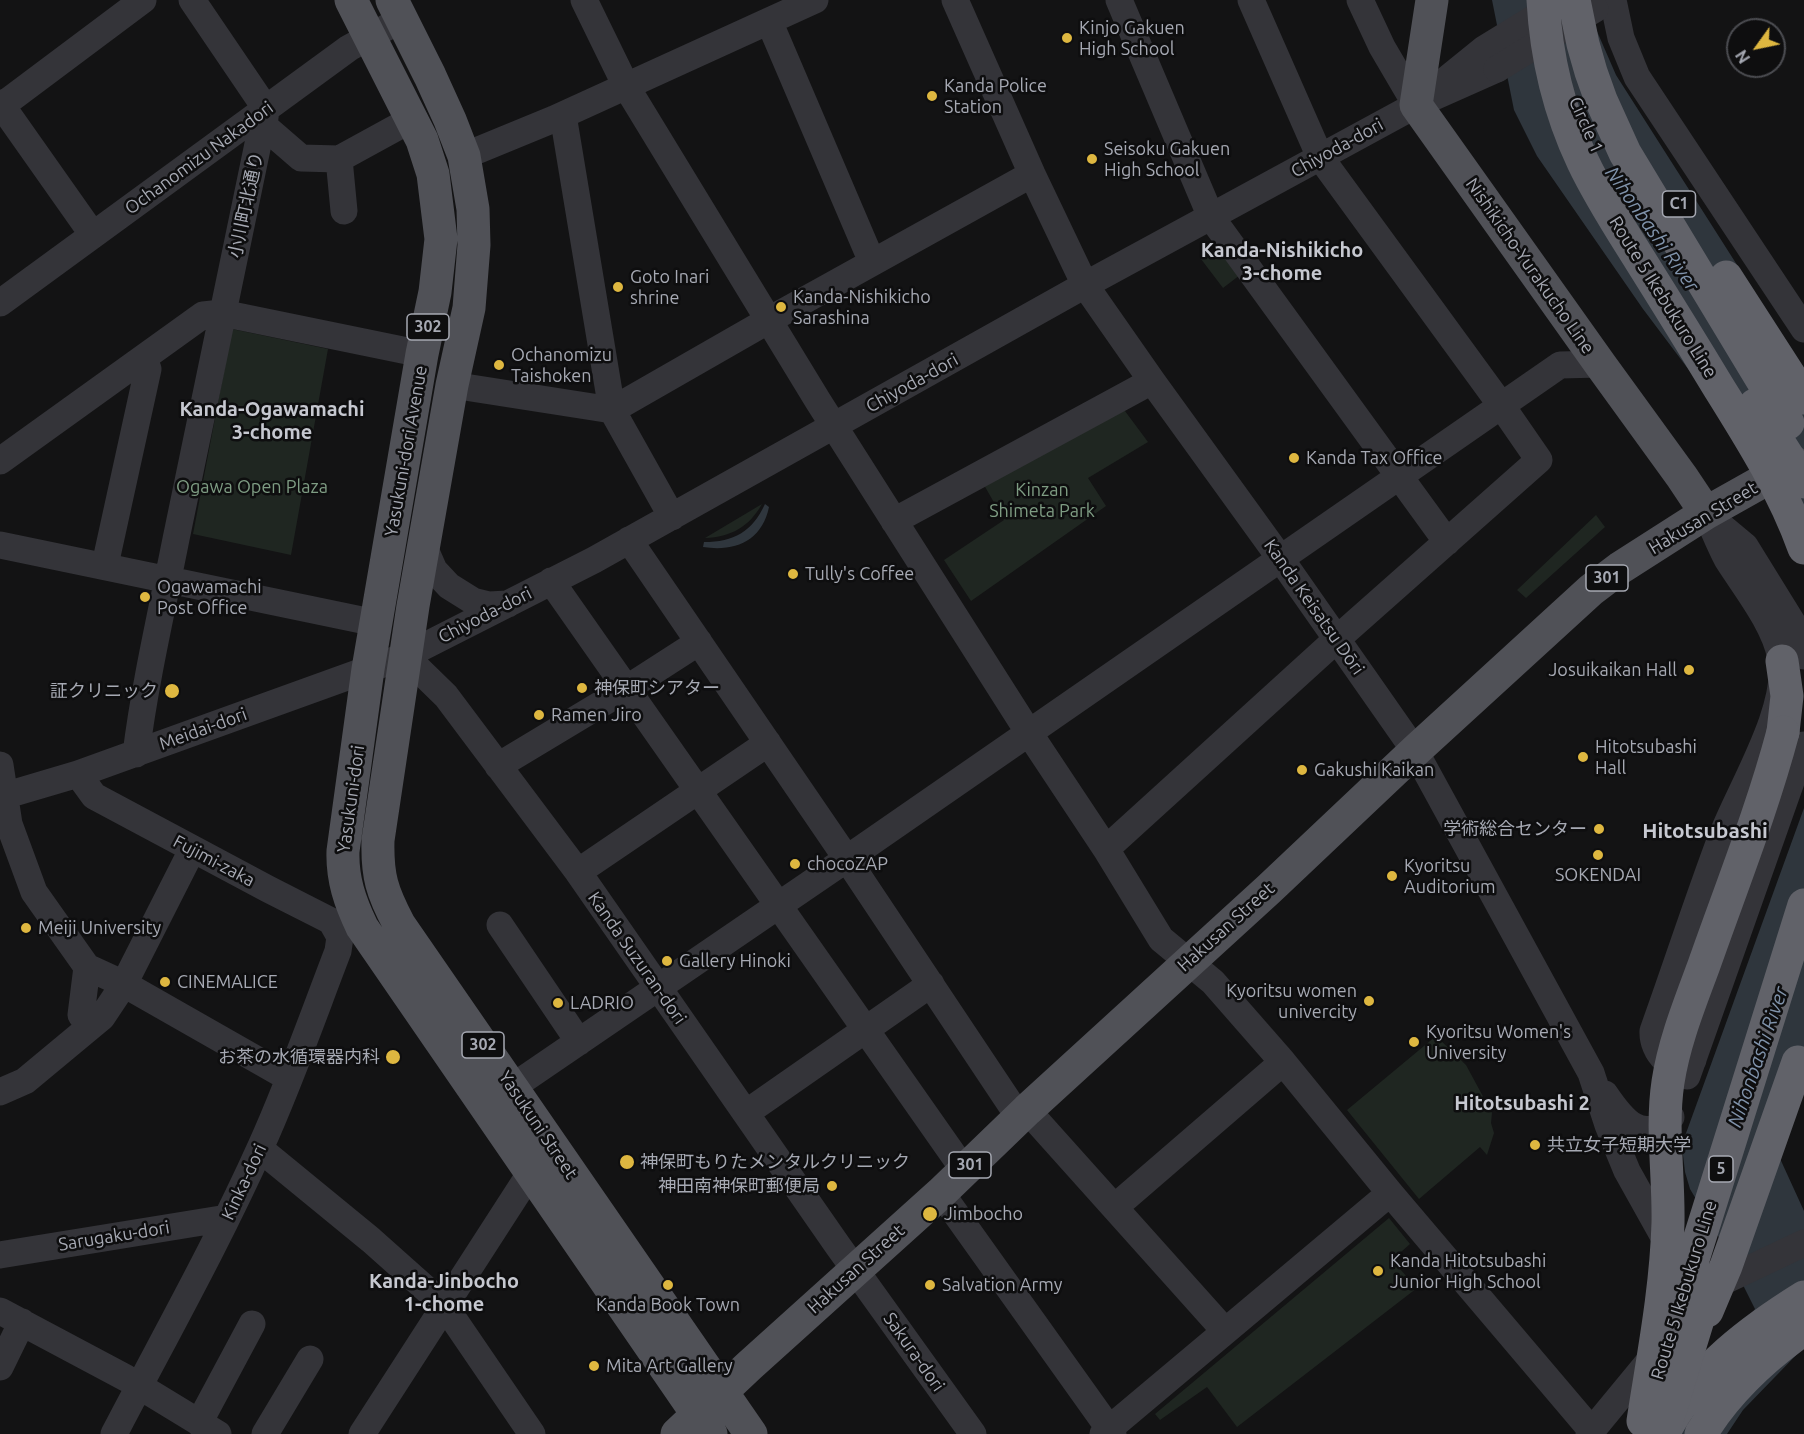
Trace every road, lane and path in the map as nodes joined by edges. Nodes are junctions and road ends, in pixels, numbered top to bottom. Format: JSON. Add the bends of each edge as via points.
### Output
{"nodes":[{"id":1,"x":143,"y":0,"type":"edge"},
{"id":2,"x":192,"y":0,"type":"edge"},
{"id":3,"x":351,"y":0,"type":"edge"},
{"id":4,"x":584,"y":0,"type":"edge"},
{"id":5,"x":815,"y":0,"type":"edge"},
{"id":6,"x":955,"y":0,"type":"edge"},
{"id":7,"x":1119,"y":0,"type":"edge"},
{"id":8,"x":1251,"y":0,"type":"edge"},
{"id":9,"x":1360,"y":0,"type":"edge"},
{"id":10,"x":1432,"y":0,"type":"edge"},
{"id":11,"x":1544,"y":0,"type":"edge"},
{"id":12,"x":1549,"y":0,"type":"edge"},
{"id":13,"x":1564,"y":0,"type":"edge"},
{"id":14,"x":1593,"y":2,"type":"edge"},
{"id":15,"x":397,"y":9,"type":"edge"},
{"id":16,"x":769,"y":21,"type":"junction"},
{"id":17,"x":370,"y":36,"type":"junction"},
{"id":18,"x":1491,"y":59,"type":"junction"},
{"id":19,"x":626,"y":86,"type":"junction"},
{"id":20,"x":1,"y":105,"type":"edge"},
{"id":21,"x":1416,"y":105,"type":"junction"},
{"id":22,"x":563,"y":115,"type":"junction"},
{"id":23,"x":265,"y":117,"type":"junction"},
{"id":24,"x":412,"y":119,"type":"junction"},
{"id":25,"x":464,"y":156,"type":"junction"},
{"id":26,"x":1320,"y":157,"type":"junction"},
{"id":27,"x":339,"y":159,"type":"junction"},
{"id":28,"x":1032,"y":174,"type":"junction"},
{"id":29,"x":344,"y":211,"type":"dead end"},
{"id":30,"x":1211,"y":217,"type":"junction"},
{"id":31,"x":93,"y":235,"type":"junction"},
{"id":32,"x":873,"y":262,"type":"junction"},
{"id":33,"x":1085,"y":285,"type":"junction"},
{"id":34,"x":0,"y":303,"type":"edge"},
{"id":35,"x":222,"y":313,"type":"junction"},
{"id":36,"x":769,"y":320,"type":"junction"},
{"id":37,"x":1804,"y":329,"type":"edge"},
{"id":38,"x":422,"y":354,"type":"junction"},
{"id":39,"x":144,"y":358,"type":"junction"},
{"id":40,"x":1600,"y":364,"type":"junction"},
{"id":41,"x":1152,"y":381,"type":"junction"},
{"id":42,"x":452,"y":385,"type":"junction"},
{"id":43,"x":1804,"y":398,"type":"edge"},
{"id":44,"x":1502,"y":405,"type":"junction"},
{"id":45,"x":612,"y":410,"type":"junction"},
{"id":46,"x":834,"y":426,"type":"junction"},
{"id":47,"x":1804,"y":456,"type":"edge"},
{"id":48,"x":0,"y":461,"type":"edge"},
{"id":49,"x":1399,"y":476,"type":"junction"},
{"id":50,"x":1804,"y":482,"type":"edge"},
{"id":51,"x":1706,"y":513,"type":"junction"},
{"id":52,"x":672,"y":517,"type":"junction"},
{"id":53,"x":894,"y":521,"type":"junction"},
{"id":54,"x":629,"y":540,"type":"junction"},
{"id":55,"x":1447,"y":542,"type":"junction"},
{"id":56,"x":0,"y":545,"type":"edge"},
{"id":57,"x":424,"y":547,"type":"junction"},
{"id":58,"x":1804,"y":548,"type":"edge"},
{"id":59,"x":1280,"y":558,"type":"junction"},
{"id":60,"x":105,"y":565,"type":"junction"},
{"id":61,"x":168,"y":579,"type":"junction"},
{"id":62,"x":551,"y":581,"type":"junction"},
{"id":63,"x":508,"y":604,"type":"junction"},
{"id":64,"x":376,"y":623,"type":"junction"},
{"id":65,"x":1337,"y":639,"type":"junction"},
{"id":66,"x":699,"y":642,"type":"junction"},
{"id":67,"x":405,"y":656,"type":"junction"},
{"id":68,"x":1793,"y":659,"type":"edge"},
{"id":69,"x":368,"y":669,"type":"junction"},
{"id":70,"x":626,"y":689,"type":"junction"},
{"id":71,"x":1029,"y":733,"type":"junction"},
{"id":72,"x":1794,"y":738,"type":"edge"},
{"id":73,"x":768,"y":743,"type":"junction"},
{"id":74,"x":1415,"y":751,"type":"junction"},
{"id":75,"x":136,"y":754,"type":"junction"},
{"id":76,"x":0,"y":765,"type":"edge"},
{"id":77,"x":498,"y":766,"type":"junction"},
{"id":78,"x":78,"y":774,"type":"junction"},
{"id":79,"x":698,"y":790,"type":"junction"},
{"id":80,"x":2,"y":796,"type":"edge"},
{"id":81,"x":1106,"y":849,"type":"junction"},
{"id":82,"x":192,"y":850,"type":"junction"},
{"id":83,"x":847,"y":859,"type":"junction"},
{"id":84,"x":578,"y":872,"type":"junction"},
{"id":85,"x":779,"y":905,"type":"junction"},
{"id":86,"x":1804,"y":905,"type":"edge"},
{"id":87,"x":346,"y":924,"type":"junction"},
{"id":88,"x":399,"y":924,"type":"junction"},
{"id":89,"x":500,"y":925,"type":"dead end"},
{"id":90,"x":1188,"y":962,"type":"junction"},
{"id":91,"x":87,"y":967,"type":"junction"},
{"id":92,"x":1804,"y":979,"type":"edge"},
{"id":93,"x":124,"y":984,"type":"junction"},
{"id":94,"x":931,"y":984,"type":"junction"},
{"id":95,"x":658,"y":988,"type":"junction"},
{"id":96,"x":90,"y":1027,"type":"junction"},
{"id":97,"x":866,"y":1029,"type":"junction"},
{"id":98,"x":579,"y":1042,"type":"junction"},
{"id":99,"x":1804,"y":1042,"type":"edge"},
{"id":100,"x":1693,"y":1060,"type":"junction"},
{"id":101,"x":1283,"y":1062,"type":"junction"},
{"id":102,"x":1591,"y":1073,"type":"junction"},
{"id":103,"x":290,"y":1078,"type":"junction"},
{"id":104,"x":511,"y":1088,"type":"junction"},
{"id":105,"x":0,"y":1092,"type":"edge"},
{"id":106,"x":746,"y":1113,"type":"junction"},
{"id":107,"x":1023,"y":1113,"type":"junction"},
{"id":108,"x":1671,"y":1117,"type":"junction"},
{"id":109,"x":260,"y":1149,"type":"junction"},
{"id":110,"x":964,"y":1170,"type":"junction"},
{"id":111,"x":531,"y":1172,"type":"junction"},
{"id":112,"x":941,"y":1193,"type":"junction"},
{"id":113,"x":1390,"y":1193,"type":"junction"},
{"id":114,"x":1115,"y":1207,"type":"junction"},
{"id":115,"x":227,"y":1218,"type":"junction"},
{"id":116,"x":1656,"y":1224,"type":"junction"},
{"id":117,"x":1804,"y":1243,"type":"edge"},
{"id":118,"x":0,"y":1255,"type":"edge"},
{"id":119,"x":856,"y":1270,"type":"junction"},
{"id":120,"x":1712,"y":1290,"type":"junction"},
{"id":121,"x":1804,"y":1296,"type":"edge"},
{"id":122,"x":444,"y":1305,"type":"junction"},
{"id":123,"x":11,"y":1317,"type":"edge"},
{"id":124,"x":252,"y":1324,"type":"dead end"},
{"id":125,"x":1804,"y":1329,"type":"edge"},
{"id":126,"x":1226,"y":1330,"type":"junction"},
{"id":127,"x":310,"y":1359,"type":"dead end"},
{"id":128,"x":0,"y":1366,"type":"edge"},
{"id":129,"x":1682,"y":1372,"type":"junction"},
{"id":130,"x":139,"y":1386,"type":"junction"},
{"id":131,"x":722,"y":1393,"type":"junction"},
{"id":132,"x":209,"y":1428,"type":"edge"},
{"id":133,"x":695,"y":1428,"type":"edge"},
{"id":134,"x":1642,"y":1428,"type":"edge"},
{"id":135,"x":1108,"y":1432,"type":"edge"},
{"id":136,"x":1591,"y":1433,"type":"edge"},
{"id":137,"x":114,"y":1434,"type":"edge"},
{"id":138,"x":265,"y":1434,"type":"edge"},
{"id":139,"x":362,"y":1434,"type":"edge"},
{"id":140,"x":532,"y":1434,"type":"edge"},
{"id":141,"x":751,"y":1434,"type":"edge"},
{"id":142,"x":973,"y":1434,"type":"edge"},
{"id":143,"x":1701,"y":1434,"type":"edge"}],
"edges":[{"from":1,"to":20,"type":"street"},
{"from":2,"to":23,"type":"street"},
{"from":3,"to":17,"type":"main road","name":"Yasukuni-dori Avenue","number":"302"},
{"from":4,"to":19,"type":"street"},
{"from":5,"to":16,"type":"street"},
{"from":6,"to":28,"type":"street","name":"Kanda Keisatsu Dōri"},
{"from":7,"to":30,"type":"street"},
{"from":8,"to":26,"type":"street"},
{"from":9,"to":21,"type":"street"},
{"from":10,"to":21,"type":"main road"},
{"from":11,"to":58,"type":"highway","name":"Route 5 Ikebukuro Line","bridge":true,"via":[[1544,24],[1556,88],[1583,162],[1757,450]]},
{"from":12,"to":50,"type":"highway","name":"Circle 1","number":"C1","bridge":true,"via":[[1567,81],[1592,142],[1629,208]]},
{"from":13,"to":18,"type":"street"},
{"from":14,"to":18,"type":"street","bridge":true},
{"from":14,"to":37,"type":"street","via":[[1622,38],[1637,77]]},
{"from":14,"to":43,"type":"highway","name":"Circle 1","number":"C1","bridge":true,"via":[[1590,46],[1616,104]]},
{"from":14,"to":47,"type":"highway","bridge":true,"via":[[1583,44],[1600,100],[1625,153],[1762,378]]},
{"from":15,"to":17,"type":"street","name":"Ochanomizu Nakadori"},
{"from":15,"to":25,"type":"main road","name":"Yasukuni-dori Avenue","number":"302"},
{"from":16,"to":19,"type":"street"},
{"from":16,"to":32,"type":"street"},
{"from":17,"to":23,"type":"street","name":"Ochanomizu Nakadori","via":[[349,48]]},
{"from":17,"to":24,"type":"main road","name":"Yasukuni-dori Avenue","number":"302"},
{"from":18,"to":21,"type":"street","name":"Chiyoda-dori"},
{"from":19,"to":22,"type":"street"},
{"from":19,"to":36,"type":"street"},
{"from":20,"to":31,"type":"street"},
{"from":21,"to":26,"type":"street","name":"Chiyoda-dori"},
{"from":21,"to":40,"type":"main road","name":"Nishikicho-Yurakucho Line"},
{"from":22,"to":25,"type":"street"},
{"from":22,"to":45,"type":"street"},
{"from":23,"to":27,"type":"street","via":[[301,158]]},
{"from":23,"to":31,"type":"street","name":"Ochanomizu Nakadori"},
{"from":23,"to":35,"type":"street","name":"小川町北通り"},
{"from":24,"to":27,"type":"street"},
{"from":24,"to":38,"type":"main road","name":"Yasukuni-dori Avenue","number":"302","via":[[433,174],[441,239]]},
{"from":25,"to":42,"type":"main road","name":"Yasukuni-dori Avenue","number":"302","via":[[473,209],[474,245],[469,308]]},
{"from":26,"to":30,"type":"street","name":"Chiyoda-dori"},
{"from":26,"to":44,"type":"street"},
{"from":27,"to":29,"type":"street"},
{"from":28,"to":32,"type":"street"},
{"from":28,"to":33,"type":"street","name":"Kanda Keisatsu Dōri"},
{"from":30,"to":33,"type":"street","name":"Chiyoda-dori"},
{"from":30,"to":49,"type":"street"},
{"from":31,"to":34,"type":"street","name":"Ochanomizu Nakadori"},
{"from":32,"to":36,"type":"street"},
{"from":33,"to":41,"type":"street","name":"Kanda Keisatsu Dōri"},
{"from":33,"to":46,"type":"street","name":"Chiyoda-dori"},
{"from":35,"to":38,"type":"street"},
{"from":35,"to":39,"type":"street","via":[[203,315]]},
{"from":35,"to":61,"type":"street","name":"小川町北通り"},
{"from":36,"to":45,"type":"street"},
{"from":36,"to":46,"type":"street"},
{"from":38,"to":64,"type":"main road","name":"Yasukuni-dori Avenue","number":"302"},
{"from":39,"to":48,"type":"street"},
{"from":39,"to":60,"type":"street","via":[[148,369]]},
{"from":40,"to":44,"type":"street","via":[[1560,365]]},
{"from":40,"to":51,"type":"main road","name":"Nishikicho-Yurakucho Line"},
{"from":41,"to":53,"type":"street"},
{"from":41,"to":59,"type":"street","name":"Kanda Keisatsu Dōri"},
{"from":42,"to":45,"type":"street"},
{"from":42,"to":57,"type":"main road","name":"Yasukuni-dori Avenue","number":"302"},
{"from":44,"to":49,"type":"street"},
{"from":44,"to":55,"type":"street","via":[[1539,460]]},
{"from":45,"to":52,"type":"street"},
{"from":46,"to":52,"type":"street","name":"Chiyoda-dori"},
{"from":46,"to":53,"type":"street"},
{"from":47,"to":51,"type":"main road","name":"Hakusan Street","number":"301","bridge":true},
{"from":49,"to":55,"type":"street"},
{"from":49,"to":59,"type":"street"},
{"from":51,"to":68,"type":"street","via":[[1723,552],[1779,649]]},
{"from":51,"to":74,"type":"main road","name":"Hakusan Street","number":"301","via":[[1591,590]]},
{"from":52,"to":54,"type":"street","name":"Chiyoda-dori"},
{"from":53,"to":71,"type":"street"},
{"from":54,"to":62,"type":"street","name":"Chiyoda-dori"},
{"from":54,"to":66,"type":"street"},
{"from":55,"to":65,"type":"street"},
{"from":56,"to":60,"type":"street"},
{"from":57,"to":63,"type":"street","via":[[434,570],[448,586],[473,601]]},
{"from":57,"to":67,"type":"main road","name":"Yasukuni-dori Avenue","number":"302"},
{"from":59,"to":65,"type":"street","name":"Kanda Keisatsu Dōri"},
{"from":59,"to":71,"type":"street"},
{"from":60,"to":61,"type":"street"},
{"from":61,"to":64,"type":"street"},
{"from":61,"to":75,"type":"street","name":"小川町北通り"},
{"from":62,"to":63,"type":"street","name":"Chiyoda-dori"},
{"from":62,"to":70,"type":"street"},
{"from":63,"to":67,"type":"street","name":"Chiyoda-dori"},
{"from":64,"to":69,"type":"main road","name":"Yasukuni-dori Avenue","number":"302"},
{"from":65,"to":74,"type":"street","name":"Kanda Keisatsu Dōri"},
{"from":65,"to":81,"type":"street"},
{"from":66,"to":70,"type":"street"},
{"from":66,"to":73,"type":"street"},
{"from":67,"to":69,"type":"street","name":"Meidai-dori"},
{"from":67,"to":77,"type":"street","name":"Kanda Suzuran-dori","via":[[446,696]]},
{"from":67,"to":88,"type":"main road","name":"Yasukuni Street","number":"302","via":[[377,863],[380,883]]},
{"from":68,"to":72,"type":"highway","via":[[1787,696]]},
{"from":68,"to":100,"type":"street","via":[[1771,724],[1722,836],[1653,1031],[1655,1048],[1664,1060],[1683,1065]]},
{"from":69,"to":75,"type":"street","name":"Meidai-dori"},
{"from":69,"to":87,"type":"main road","name":"Yasukuni-dori","number":"302","via":[[343,851],[342,869],[352,907]]},
{"from":70,"to":77,"type":"street"},
{"from":70,"to":79,"type":"street"},
{"from":71,"to":81,"type":"street"},
{"from":71,"to":83,"type":"street"},
{"from":72,"to":100,"type":"street"},
{"from":72,"to":134,"type":"highway","bridge":true,"via":[[1767,785],[1683,1023],[1668,1083],[1666,1257]]},
{"from":73,"to":79,"type":"street"},
{"from":73,"to":83,"type":"street"},
{"from":74,"to":90,"type":"main road","name":"Hakusan Street","number":"301"},
{"from":74,"to":102,"type":"street","name":"Kanda Keisatsu Dōri"},
{"from":75,"to":78,"type":"street","name":"Meidai-dori"},
{"from":76,"to":80,"type":"street"},
{"from":77,"to":84,"type":"street","name":"Kanda Suzuran-dori"},
{"from":78,"to":80,"type":"street","name":"Meidai-dori"},
{"from":78,"to":82,"type":"street","name":"Fujimi-zaka","via":[[94,796]]},
{"from":79,"to":84,"type":"street"},
{"from":79,"to":85,"type":"street"},
{"from":80,"to":91,"type":"street","via":[[34,892]]},
{"from":81,"to":90,"type":"street","via":[[1161,939]]},
{"from":82,"to":87,"type":"street","name":"Fujimi-zaka"},
{"from":82,"to":93,"type":"street"},
{"from":83,"to":85,"type":"street"},
{"from":83,"to":94,"type":"street"},
{"from":84,"to":95,"type":"street","name":"Kanda Suzuran-dori"},
{"from":85,"to":95,"type":"street"},
{"from":85,"to":97,"type":"street"},
{"from":86,"to":134,"type":"highway","name":"Route 5 Ikebukuro Line","number":"5","bridge":true},
{"from":87,"to":88,"type":"street","via":[[387,932]]},
{"from":87,"to":103,"type":"street","name":"Kinka-dori"},
{"from":87,"to":111,"type":"main road","name":"Yasukuni Street","number":"302"},
{"from":88,"to":104,"type":"main road","name":"Yasukuni Street","number":"302"},
{"from":89,"to":98,"type":"street"},
{"from":90,"to":101,"type":"street","via":[[1213,982]]},
{"from":90,"to":107,"type":"main road","name":"Hakusan Street","number":"301"},
{"from":91,"to":93,"type":"street"},
{"from":91,"to":96,"type":"street","via":[[81,1015]]},
{"from":92,"to":129,"type":"highway","name":"Route 5 Ikebukuro Line","number":"5","bridge":true},
{"from":93,"to":96,"type":"street","via":[[102,1017]]},
{"from":93,"to":103,"type":"street"},
{"from":94,"to":97,"type":"street"},
{"from":94,"to":107,"type":"street"},
{"from":95,"to":98,"type":"street"},
{"from":95,"to":106,"type":"street","name":"Kanda Suzuran-dori"},
{"from":96,"to":105,"type":"street","via":[[25,1080]]},
{"from":97,"to":106,"type":"street"},
{"from":97,"to":110,"type":"street"},
{"from":98,"to":104,"type":"street"},
{"from":99,"to":129,"type":"highway","bridge":true,"via":[[1726,1266]]},
{"from":100,"to":108,"type":"street"},
{"from":101,"to":113,"type":"street"},
{"from":101,"to":114,"type":"street"},
{"from":102,"to":108,"type":"street","via":[[1622,1118],[1636,1128],[1658,1128]]},
{"from":102,"to":116,"type":"street","name":"Kanda Keisatsu Dōri","via":[[1618,1149]]},
{"from":103,"to":109,"type":"street","name":"Kinka-dori"},
{"from":104,"to":131,"type":"main road","name":"Yasukuni Street","number":"302"},
{"from":106,"to":119,"type":"street","name":"Kanda Suzuran-dori"},
{"from":107,"to":110,"type":"main road","name":"Hakusan Street","number":"301"},
{"from":107,"to":114,"type":"street"},
{"from":108,"to":116,"type":"street","via":[[1654,1170]]},
{"from":109,"to":115,"type":"street","name":"Kinka-dori"},
{"from":109,"to":122,"type":"street"},
{"from":110,"to":112,"type":"main road","name":"Hakusan Street","number":"301"},
{"from":111,"to":122,"type":"street"},
{"from":111,"to":133,"type":"main road","name":"Yasukuni Street","number":"302"},
{"from":112,"to":119,"type":"main road","name":"Hakusan Street","number":"301"},
{"from":112,"to":135,"type":"street"},
{"from":113,"to":126,"type":"street"},
{"from":113,"to":136,"type":"street"},
{"from":114,"to":126,"type":"street"},
{"from":115,"to":118,"type":"street","name":"Sarugaku-dori"},
{"from":115,"to":130,"type":"street","name":"Kinka-dori"},
{"from":116,"to":120,"type":"street","name":"Kanda Keisatsu Dōri"},
{"from":117,"to":120,"type":"street"},
{"from":119,"to":131,"type":"main road","name":"Hakusan Street","number":"301"},
{"from":119,"to":142,"type":"street","name":"Sakura-dori"},
{"from":120,"to":136,"type":"street"},
{"from":121,"to":129,"type":"highway","name":"Route 5 Ikebukuro Line","number":"5","bridge":true,"via":[[1729,1351],[1688,1396],[1663,1434]]},
{"from":122,"to":139,"type":"street"},
{"from":122,"to":140,"type":"street"},
{"from":123,"to":128,"type":"street"},
{"from":123,"to":130,"type":"street"},
{"from":124,"to":132,"type":"street"},
{"from":125,"to":143,"type":"highway","via":[[1744,1379]]},
{"from":126,"to":135,"type":"street"},
{"from":127,"to":138,"type":"street"},
{"from":130,"to":132,"type":"street"},
{"from":130,"to":137,"type":"street","name":"Kinka-dori"},
{"from":131,"to":133,"type":"main road","name":"Hakusan Street","number":"301"},
{"from":131,"to":141,"type":"main road","name":"Yasukuni Street","number":"302"}]}
